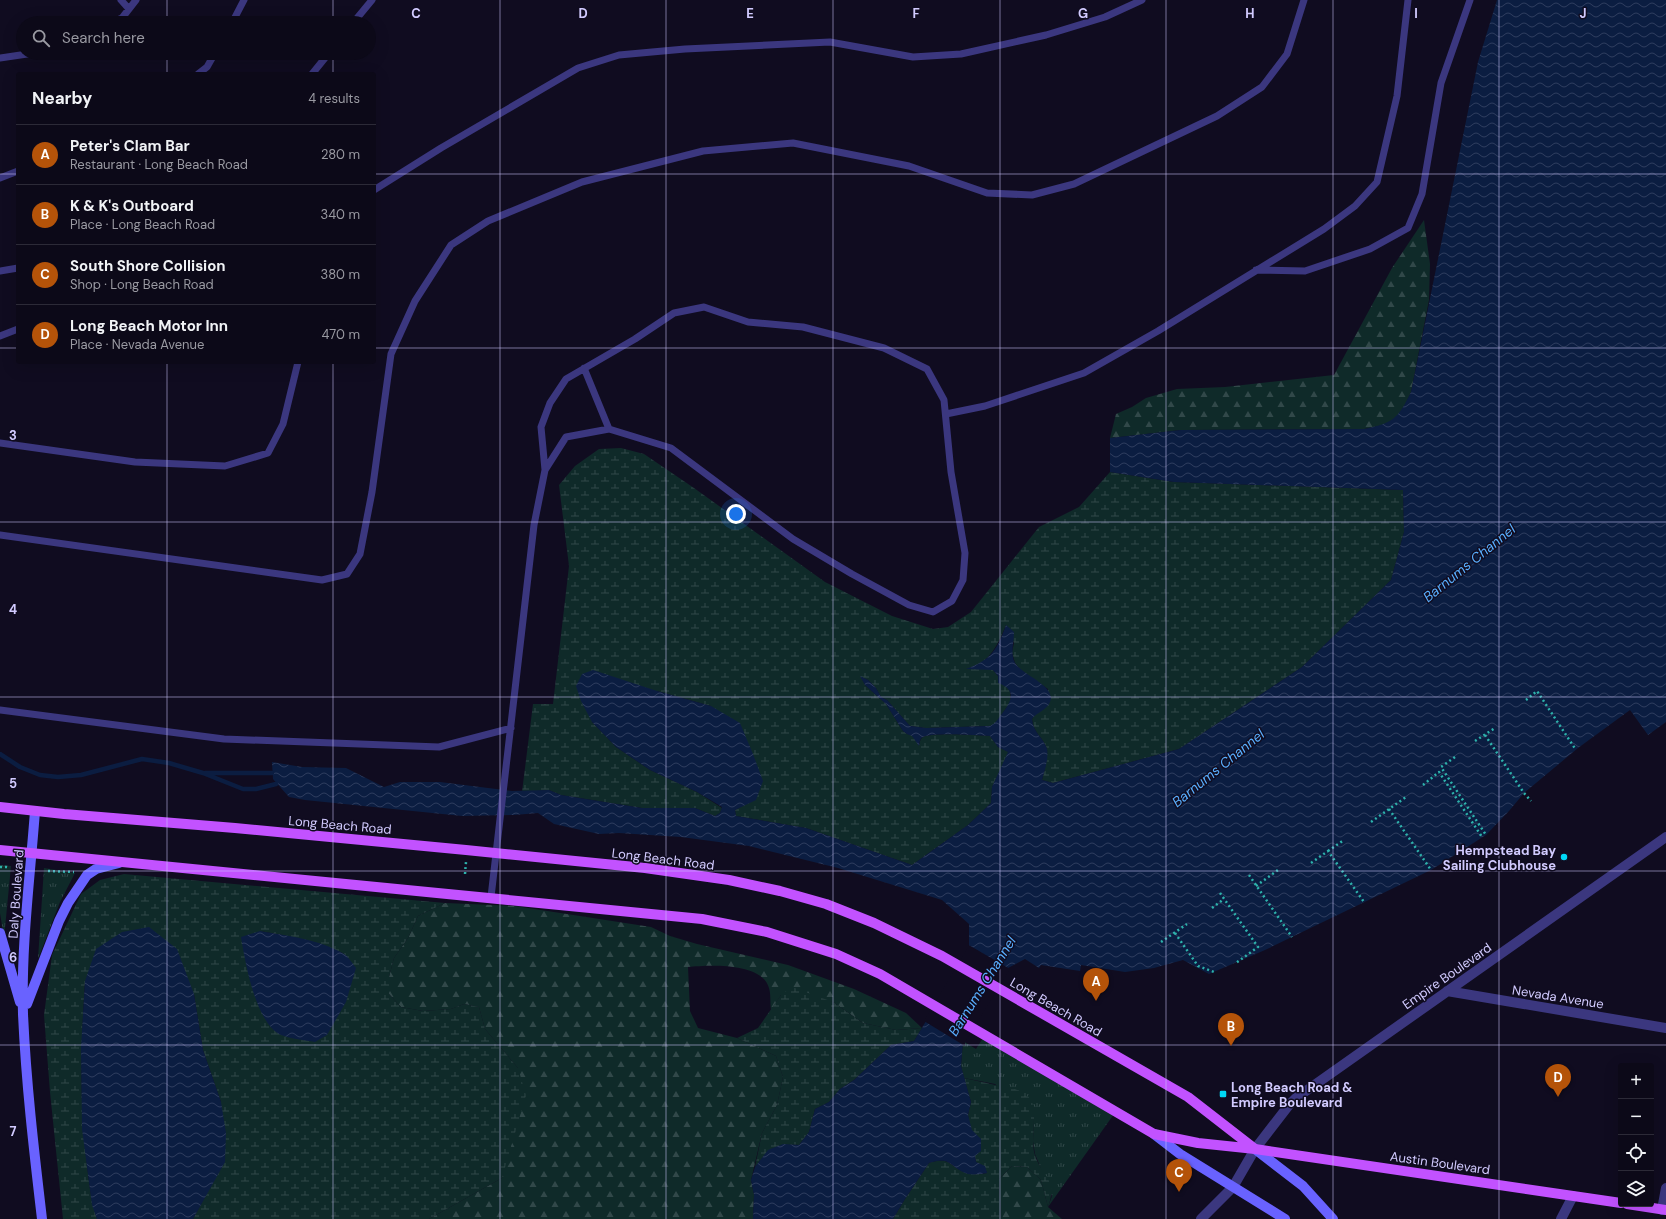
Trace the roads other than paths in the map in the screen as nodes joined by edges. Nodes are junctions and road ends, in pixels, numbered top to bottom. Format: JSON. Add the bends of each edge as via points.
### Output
{"nodes":[{"id":1,"x":120,"y":0,"type":"edge"},
{"id":2,"x":136,"y":0,"type":"edge"},
{"id":3,"x":244,"y":0,"type":"edge"},
{"id":4,"x":372,"y":0,"type":"edge"},
{"id":5,"x":1142,"y":0,"type":"edge"},
{"id":6,"x":1304,"y":0,"type":"edge"},
{"id":7,"x":1408,"y":0,"type":"edge"},
{"id":8,"x":1470,"y":0,"type":"edge"},
{"id":9,"x":129,"y":9,"type":"junction"},
{"id":10,"x":124,"y":16,"type":"edge"},
{"id":11,"x":236,"y":16,"type":"edge"},
{"id":12,"x":359,"y":16,"type":"edge"},
{"id":13,"x":16,"y":56,"type":"edge"},
{"id":14,"x":0,"y":58,"type":"edge"},
{"id":15,"x":211,"y":60,"type":"edge"},
{"id":16,"x":323,"y":60,"type":"edge"},
{"id":17,"x":200,"y":72,"type":"edge"},
{"id":18,"x":314,"y":72,"type":"edge"},
{"id":19,"x":16,"y":172,"type":"edge"},
{"id":20,"x":0,"y":178,"type":"edge"},
{"id":21,"x":376,"y":189,"type":"edge"},
{"id":22,"x":16,"y":268,"type":"edge"},
{"id":23,"x":1256,"y":270,"type":"junction"},
{"id":24,"x":0,"y":271,"type":"edge"},
{"id":25,"x":16,"y":330,"type":"edge"},
{"id":26,"x":0,"y":336,"type":"edge"},
{"id":27,"x":298,"y":364,"type":"edge"},
{"id":28,"x":584,"y":368,"type":"junction"},
{"id":29,"x":946,"y":414,"type":"junction"},
{"id":30,"x":609,"y":429,"type":"junction"},
{"id":31,"x":0,"y":443,"type":"edge"},
{"id":32,"x":545,"y":470,"type":"junction"},
{"id":33,"x":0,"y":535,"type":"edge"},
{"id":34,"x":0,"y":710,"type":"edge"},
{"id":35,"x":511,"y":728,"type":"junction"},
{"id":36,"x":0,"y":807,"type":"edge"},
{"id":37,"x":35,"y":811,"type":"junction"},
{"id":38,"x":1666,"y":836,"type":"edge"},
{"id":39,"x":0,"y":850,"type":"edge"},
{"id":40,"x":32,"y":853,"type":"junction"},
{"id":41,"x":495,"y":853,"type":"junction"},
{"id":42,"x":127,"y":861,"type":"junction"},
{"id":43,"x":491,"y":897,"type":"junction"},
{"id":44,"x":0,"y":933,"type":"edge"},
{"id":45,"x":1447,"y":991,"type":"junction"},
{"id":46,"x":24,"y":1013,"type":"junction"},
{"id":47,"x":1666,"y":1028,"type":"edge"},
{"id":48,"x":1154,"y":1134,"type":"junction"},
{"id":49,"x":1255,"y":1149,"type":"junction"},
{"id":50,"x":1233,"y":1187,"type":"junction"},
{"id":51,"x":1666,"y":1188,"type":"edge"},
{"id":52,"x":1573,"y":1196,"type":"junction"},
{"id":53,"x":1618,"y":1203,"type":"edge"},
{"id":54,"x":1646,"y":1207,"type":"edge"},
{"id":55,"x":1664,"y":1210,"type":"edge"},
{"id":56,"x":42,"y":1219,"type":"edge"},
{"id":57,"x":1201,"y":1219,"type":"edge"},
{"id":58,"x":1285,"y":1219,"type":"edge"},
{"id":59,"x":1333,"y":1219,"type":"edge"},
{"id":60,"x":1561,"y":1219,"type":"edge"}],
"edges":[{"from":1,"to":9,"type":"lane"},
{"from":2,"to":9,"type":"lane"},
{"from":3,"to":11,"type":"lane"},
{"from":4,"to":12,"type":"lane"},
{"from":5,"to":21,"type":"lane","via":[[1090,22],[1046,35],[961,54],[913,57],[830,42],[619,55],[578,68],[440,148]]},
{"from":6,"to":33,"type":"lane","via":[[1287,54],[1262,87],[1217,116],[1074,184],[1032,195],[987,193],[909,166],[793,143],[703,151],[582,182],[488,221],[451,245],[415,301],[391,354],[372,492],[360,554],[347,574],[322,580]]},
{"from":7,"to":23,"type":"lane","via":[[1397,96],[1377,182],[1355,206],[1324,229]]},
{"from":8,"to":23,"type":"lane","via":[[1441,83],[1422,194],[1408,228],[1370,249],[1305,271]]},
{"from":9,"to":10,"type":"lane"},
{"from":13,"to":14,"type":"lane"},
{"from":15,"to":17,"type":"lane"},
{"from":16,"to":18,"type":"lane"},
{"from":19,"to":20,"type":"lane"},
{"from":22,"to":24,"type":"lane"},
{"from":23,"to":29,"type":"lane","via":[[1084,373],[985,406]]},
{"from":25,"to":26,"type":"lane"},
{"from":27,"to":31,"type":"lane","via":[[283,424],[268,453],[225,466],[135,462]]},
{"from":28,"to":29,"type":"lane","via":[[635,340],[674,313],[704,307],[748,322],[803,327],[884,348],[927,369],[944,400]]},
{"from":28,"to":30,"type":"lane"},
{"from":28,"to":32,"type":"lane","via":[[566,379],[550,404],[541,427]]},
{"from":29,"to":30,"type":"lane","via":[[952,478],[965,552],[963,580],[952,602],[933,612],[908,605],[794,539],[671,448]]},
{"from":30,"to":32,"type":"lane","via":[[566,437]]},
{"from":32,"to":35,"type":"lane","via":[[534,525]]},
{"from":34,"to":35,"type":"lane","via":[[224,739],[439,747]]},
{"from":35,"to":41,"type":"lane"},
{"from":36,"to":37,"type":"main road","name":"Long Beach Road"},
{"from":37,"to":40,"type":"main road","name":"Daly Boulevard"},
{"from":37,"to":41,"type":"main road","name":"Long Beach Road"},
{"from":38,"to":45,"type":"street","name":"Empire Boulevard"},
{"from":39,"to":40,"type":"main road"},
{"from":40,"to":42,"type":"main road"},
{"from":40,"to":46,"type":"main road","name":"Daly Boulevard","via":[[25,950]]},
{"from":41,"to":43,"type":"lane"},
{"from":41,"to":49,"type":"main road","name":"Long Beach Road","via":[[645,868],[729,880],[826,904],[874,923],[942,956],[1188,1098]]},
{"from":42,"to":43,"type":"main road"},
{"from":42,"to":46,"type":"main road","via":[[107,865],[87,875],[59,921]]},
{"from":43,"to":48,"type":"main road","via":[[702,919],[767,932],[836,954],[880,974]]},
{"from":44,"to":46,"type":"main road"},
{"from":45,"to":47,"type":"street","name":"Nevada Avenue"},
{"from":45,"to":49,"type":"street","name":"Empire Boulevard","via":[[1296,1098]]},
{"from":46,"to":56,"type":"main road","name":"Daly Boulevard"},
{"from":48,"to":49,"type":"main road","via":[[1198,1143]]},
{"from":48,"to":50,"type":"main road","via":[[1180,1154]]},
{"from":49,"to":50,"type":"street","name":"Empire Boulevard"},
{"from":49,"to":52,"type":"main road","name":"Austin Boulevard"},
{"from":49,"to":59,"type":"main road","name":"Long Beach Road","via":[[1303,1186]]},
{"from":50,"to":57,"type":"street","name":"Empire Boulevard"},
{"from":50,"to":58,"type":"main road"},
{"from":51,"to":55,"type":"street"},
{"from":52,"to":53,"type":"main road","name":"Austin Boulevard"},
{"from":52,"to":60,"type":"street"},
{"from":54,"to":55,"type":"main road"}]}
